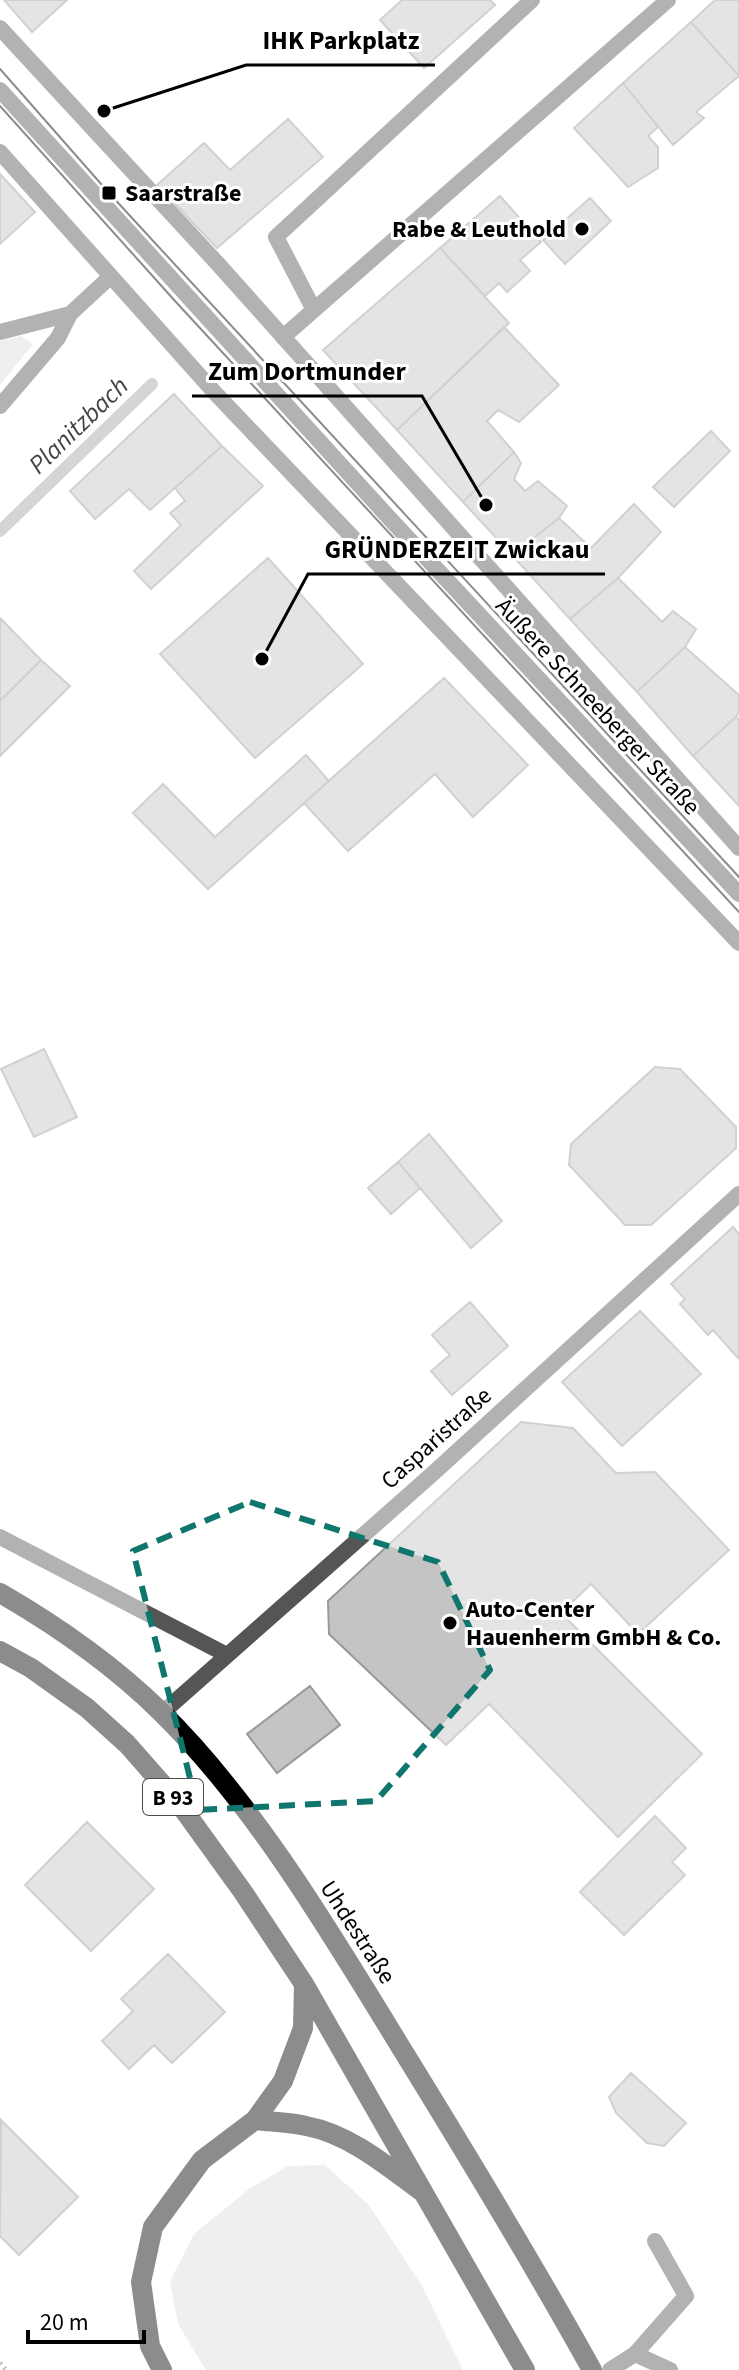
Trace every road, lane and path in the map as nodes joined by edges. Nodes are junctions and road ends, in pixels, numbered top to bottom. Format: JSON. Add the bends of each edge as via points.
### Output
{"nodes":[{"id":1,"x":532,"y":0,"type":"edge"},
{"id":2,"x":668,"y":0,"type":"edge"},
{"id":3,"x":0,"y":28,"type":"edge"},
{"id":4,"x":0,"y":90,"type":"edge"},
{"id":5,"x":0,"y":152,"type":"edge"},
{"id":6,"x":110,"y":277,"type":"junction"},
{"id":7,"x":314,"y":310,"type":"junction"},
{"id":8,"x":70,"y":314,"type":"junction"},
{"id":9,"x":0,"y":332,"type":"edge"},
{"id":10,"x":283,"y":337,"type":"junction"},
{"id":11,"x":0,"y":406,"type":"edge"},
{"id":12,"x":739,"y":848,"type":"edge"},
{"id":13,"x":739,"y":894,"type":"edge"},
{"id":14,"x":739,"y":943,"type":"edge"},
{"id":15,"x":739,"y":1194,"type":"edge"},
{"id":16,"x":0,"y":1537,"type":"edge"},
{"id":17,"x":0,"y":1593,"type":"edge"},
{"id":18,"x":0,"y":1651,"type":"edge"},
{"id":19,"x":227,"y":1655,"type":"junction"},
{"id":20,"x":162,"y":1713,"type":"junction"},
{"id":21,"x":304,"y":1984,"type":"junction"},
{"id":22,"x":255,"y":2120,"type":"junction"},
{"id":23,"x":427,"y":2195,"type":"junction"},
{"id":24,"x":655,"y":2241,"type":"dead end"},
{"id":25,"x":635,"y":2354,"type":"junction"},
{"id":26,"x":0,"y":2363,"type":"edge"},
{"id":27,"x":6,"y":2370,"type":"edge"},
{"id":28,"x":162,"y":2370,"type":"edge"},
{"id":29,"x":525,"y":2370,"type":"edge"},
{"id":30,"x":592,"y":2370,"type":"edge"},
{"id":31,"x":610,"y":2370,"type":"edge"},
{"id":32,"x":670,"y":2370,"type":"edge"}],
"edges":[{"from":1,"to":7,"type":"street","via":[[276,237]]},
{"from":2,"to":7,"type":"street"},
{"from":3,"to":10,"type":"street","name":"Äußere Schneeberger Straße"},
{"from":4,"to":13,"type":"street","name":"Äußere Schneeberger Straße"},
{"from":5,"to":6,"type":"street"},
{"from":6,"to":8,"type":"street"},
{"from":6,"to":14,"type":"street"},
{"from":7,"to":10,"type":"street"},
{"from":8,"to":9,"type":"street"},
{"from":8,"to":11,"type":"street","via":[[58,338]]},
{"from":10,"to":12,"type":"street","name":"Äußere Schneeberger Straße"},
{"from":15,"to":19,"type":"street","name":"Casparistraße"},
{"from":16,"to":19,"type":"street"},
{"from":17,"to":20,"type":"main road","name":"Uhdestraße","number":"B 93","via":[[107,1663]]},
{"from":18,"to":21,"type":"main road","number":"B 93","via":[[87,1708],[127,1744],[178,1802]]},
{"from":19,"to":20,"type":"street","name":"Casparistraße"},
{"from":20,"to":30,"type":"main road","name":"Uhdestraße","number":"B 93","via":[[268,1842],[358,1977]]},
{"from":21,"to":22,"type":"main road","via":[[303,2028],[283,2081]]},
{"from":21,"to":23,"type":"main road","number":"B 93"},
{"from":22,"to":23,"type":"main road","via":[[308,2126],[339,2138]]},
{"from":22,"to":28,"type":"main road","via":[[202,2160],[153,2227],[141,2282],[150,2346]]},
{"from":23,"to":29,"type":"main road","number":"B 93"},
{"from":24,"to":25,"type":"street","via":[[686,2296]]},
{"from":25,"to":31,"type":"street"},
{"from":25,"to":32,"type":"street"},
{"from":26,"to":27,"type":"path"}]}
